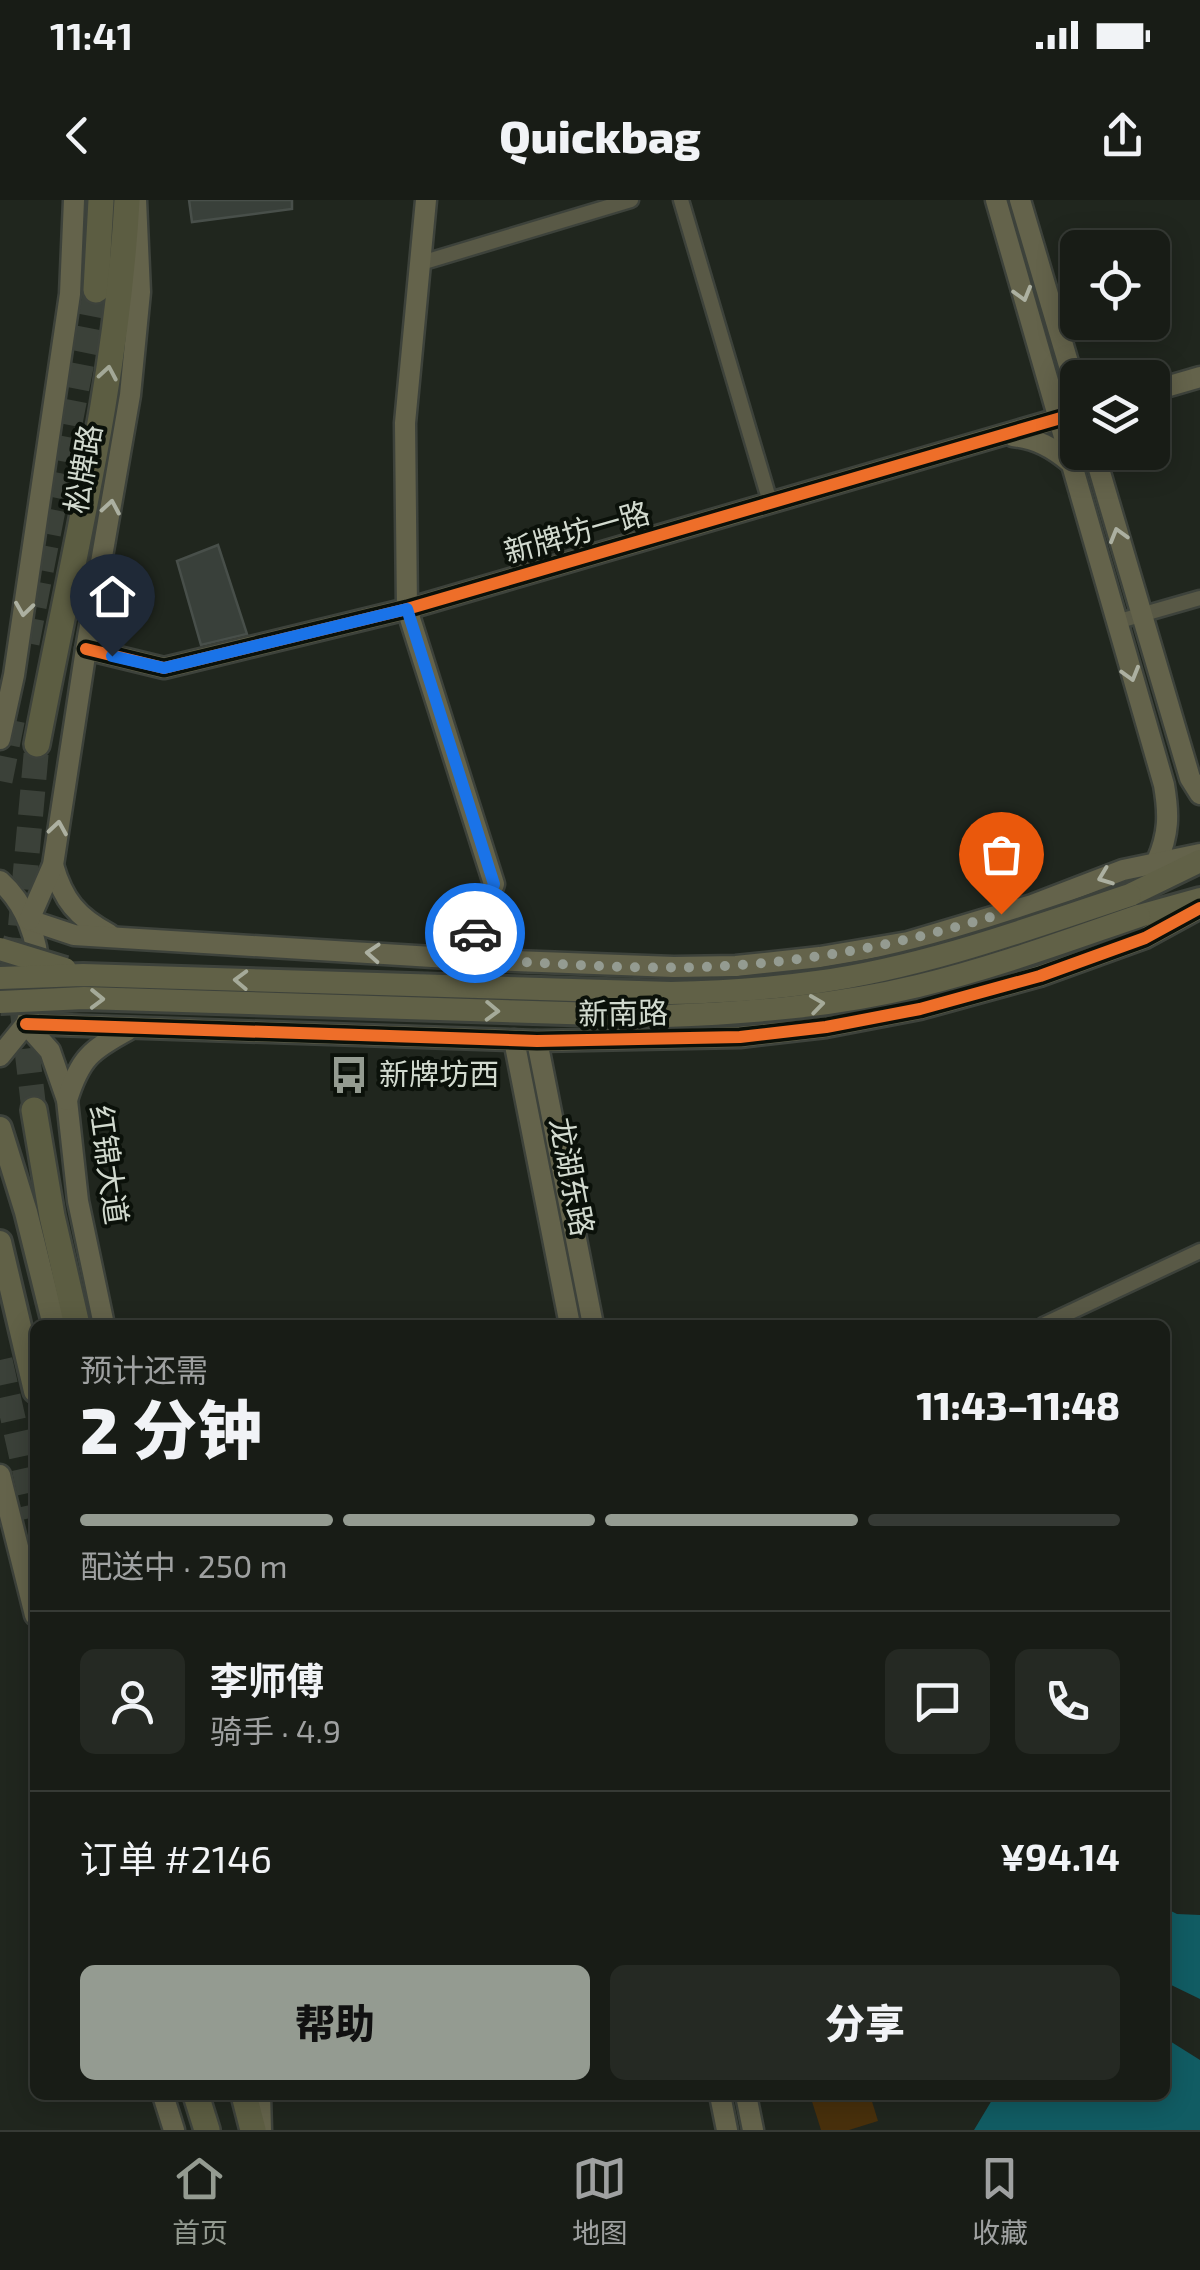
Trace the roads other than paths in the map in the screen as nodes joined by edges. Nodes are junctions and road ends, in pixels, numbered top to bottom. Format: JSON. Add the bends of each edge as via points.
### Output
{"nodes":[{"id":1,"x":74,"y":200,"type":"edge"},
{"id":2,"x":101,"y":200,"type":"edge"},
{"id":3,"x":127,"y":200,"type":"edge"},
{"id":4,"x":136,"y":200,"type":"edge"},
{"id":5,"x":426,"y":200,"type":"edge"},
{"id":6,"x":631,"y":200,"type":"edge"},
{"id":7,"x":681,"y":200,"type":"edge"},
{"id":8,"x":996,"y":200,"type":"edge"},
{"id":9,"x":1022,"y":201,"type":"edge"},
{"id":10,"x":421,"y":263,"type":"junction"},
{"id":11,"x":96,"y":290,"type":"tunnel mouth"},
{"id":12,"x":1068,"y":360,"type":"edge"},
{"id":13,"x":1200,"y":377,"type":"edge"},
{"id":14,"x":1170,"y":386,"type":"edge"},
{"id":15,"x":1060,"y":392,"type":"edge"},
{"id":16,"x":1060,"y":418,"type":"edge"},
{"id":17,"x":1006,"y":435,"type":"junction"},
{"id":18,"x":1060,"y":454,"type":"edge"},
{"id":19,"x":1072,"y":470,"type":"edge"},
{"id":20,"x":1100,"y":470,"type":"edge"},
{"id":21,"x":770,"y":502,"type":"junction"},
{"id":22,"x":1200,"y":598,"type":"edge"},
{"id":23,"x":407,"y":609,"type":"junction"},
{"id":24,"x":1142,"y":614,"type":"junction"},
{"id":25,"x":1116,"y":622,"type":"junction"},
{"id":26,"x":86,"y":649,"type":"junction"},
{"id":27,"x":14,"y":675,"type":"junction"},
{"id":28,"x":0,"y":704,"type":"tunnel mouth"},
{"id":29,"x":0,"y":739,"type":"edge"},
{"id":30,"x":37,"y":744,"type":"tunnel mouth"},
{"id":31,"x":1200,"y":794,"type":"edge"},
{"id":32,"x":1200,"y":858,"type":"edge"},
{"id":33,"x":1157,"y":861,"type":"junction"},
{"id":34,"x":53,"y":865,"type":"junction"},
{"id":35,"x":0,"y":881,"type":"edge"},
{"id":36,"x":1200,"y":899,"type":"edge"},
{"id":37,"x":1134,"y":906,"type":"junction"},
{"id":38,"x":1200,"y":908,"type":"edge"},
{"id":39,"x":29,"y":920,"type":"junction"},
{"id":40,"x":115,"y":937,"type":"junction"},
{"id":41,"x":0,"y":949,"type":"edge"},
{"id":42,"x":465,"y":959,"type":"junction"},
{"id":43,"x":83,"y":975,"type":"junction"},
{"id":44,"x":0,"y":978,"type":"edge"},
{"id":45,"x":0,"y":1002,"type":"edge"},
{"id":46,"x":26,"y":1024,"type":"junction"},
{"id":47,"x":133,"y":1027,"type":"junction"},
{"id":48,"x":514,"y":1040,"type":"junction"},
{"id":49,"x":537,"y":1041,"type":"junction"},
{"id":50,"x":0,"y":1056,"type":"edge"},
{"id":51,"x":67,"y":1100,"type":"junction"},
{"id":52,"x":34,"y":1110,"type":"tunnel mouth"},
{"id":53,"x":0,"y":1128,"type":"edge"},
{"id":54,"x":0,"y":1242,"type":"edge"},
{"id":55,"x":1200,"y":1252,"type":"edge"},
{"id":56,"x":53,"y":1320,"type":"edge"},
{"id":57,"x":76,"y":1320,"type":"edge"},
{"id":58,"x":103,"y":1320,"type":"edge"},
{"id":59,"x":569,"y":1320,"type":"edge"},
{"id":60,"x":592,"y":1320,"type":"edge"},
{"id":61,"x":1053,"y":1320,"type":"edge"},
{"id":62,"x":30,"y":1371,"type":"edge"},
{"id":63,"x":0,"y":1475,"type":"edge"},
{"id":64,"x":30,"y":1595,"type":"edge"},
{"id":65,"x":165,"y":2100,"type":"edge"},
{"id":66,"x":199,"y":2100,"type":"edge"},
{"id":67,"x":245,"y":2100,"type":"edge"},
{"id":68,"x":260,"y":2100,"type":"edge"},
{"id":69,"x":721,"y":2100,"type":"edge"},
{"id":70,"x":747,"y":2100,"type":"edge"},
{"id":71,"x":174,"y":2130,"type":"edge"},
{"id":72,"x":208,"y":2130,"type":"edge"},
{"id":73,"x":253,"y":2130,"type":"edge"},
{"id":74,"x":261,"y":2130,"type":"edge"},
{"id":75,"x":727,"y":2130,"type":"edge"},
{"id":76,"x":753,"y":2130,"type":"edge"}],
"edges":[{"from":1,"to":27,"type":"street","name":"松牌路","one_way":true,"via":[[70,294]]},
{"from":2,"to":11,"type":"highway"},
{"from":30,"to":3,"type":"highway","name":"松牌路","one_way":true,"via":[[121,296]]},
{"from":26,"to":4,"type":"street","name":"松牌路","one_way":true,"via":[[130,395],[140,292]]},
{"from":5,"to":10,"type":"street"},
{"from":6,"to":10,"type":"street"},
{"from":7,"to":21,"type":"street"},
{"from":8,"to":15,"type":"street","one_way":true},
{"from":9,"to":12,"type":"street"},
{"from":10,"to":23,"type":"street","via":[[406,423]]},
{"from":13,"to":14,"type":"street"},
{"from":16,"to":17,"type":"street","name":"新牌坊一路"},
{"from":17,"to":18,"type":"street","via":[[1034,439]]},
{"from":17,"to":21,"type":"street","name":"新牌坊一路"},
{"from":19,"to":25,"type":"street"},
{"from":24,"to":20,"type":"street","one_way":true},
{"from":21,"to":23,"type":"street","name":"新牌坊一路"},
{"from":22,"to":24,"type":"street"},
{"from":23,"to":26,"type":"street","name":"新牌坊一路","via":[[164,668]]},
{"from":23,"to":42,"type":"street","via":[[494,884]]},
{"from":24,"to":25,"type":"street"},
{"from":24,"to":31,"type":"street"},
{"from":25,"to":33,"type":"street","one_way":true,"via":[[1166,798],[1167,838]]},
{"from":34,"to":26,"type":"street","name":"松牌路","one_way":true},
{"from":27,"to":28,"type":"street"},
{"from":27,"to":29,"type":"street","name":"松牌路"},
{"from":32,"to":33,"type":"street","name":"新南路"},
{"from":32,"to":37,"type":"main road","name":"新南路"},
{"from":33,"to":42,"type":"street","name":"新南路","one_way":true,"via":[[908,942],[820,958],[674,967]]},
{"from":34,"to":39,"type":"street","name":"松牌路"},
{"from":34,"to":40,"type":"street","via":[[70,908]]},
{"from":35,"to":39,"type":"street"},
{"from":36,"to":37,"type":"main road","name":"新南路"},
{"from":37,"to":43,"type":"main road","name":"新南路","one_way":true,"bridge":true,"via":[[911,963],[738,991]]},
{"from":45,"to":37,"type":"main road","name":"新南路","one_way":true,"bridge":true,"via":[[84,998],[738,1014],[917,986],[1032,953]]},
{"from":38,"to":49,"type":"street","name":"新南路","via":[[1145,938],[920,1010],[740,1037]]},
{"from":39,"to":40,"type":"street","name":"新南路","via":[[74,934]]},
{"from":39,"to":46,"type":"street","via":[[39,984]]},
{"from":42,"to":40,"type":"street","name":"新南路","one_way":true},
{"from":41,"to":43,"type":"main road","bridge":true},
{"from":43,"to":44,"type":"main road","name":"新南路","bridge":true},
{"from":46,"to":47,"type":"street","name":"新南路"},
{"from":46,"to":50,"type":"street"},
{"from":46,"to":51,"type":"street","name":"红锦大道","via":[[50,1051]]},
{"from":47,"to":48,"type":"street","name":"新南路"},
{"from":47,"to":51,"type":"street","via":[[86,1056]]},
{"from":48,"to":49,"type":"street","name":"新南路"},
{"from":48,"to":59,"type":"street","name":"龙湖东路"},
{"from":49,"to":60,"type":"street","name":"龙湖东路"},
{"from":51,"to":58,"type":"street","name":"红锦大道","via":[[78,1200]]},
{"from":52,"to":57,"type":"highway","name":"红锦大道"},
{"from":53,"to":56,"type":"main road"},
{"from":54,"to":62,"type":"main road"},
{"from":55,"to":61,"type":"street"},
{"from":63,"to":64,"type":"street"},
{"from":65,"to":71,"type":"street"},
{"from":66,"to":72,"type":"highway"},
{"from":67,"to":73,"type":"highway"},
{"from":68,"to":74,"type":"street"},
{"from":69,"to":75,"type":"street"},
{"from":70,"to":76,"type":"street"}]}
